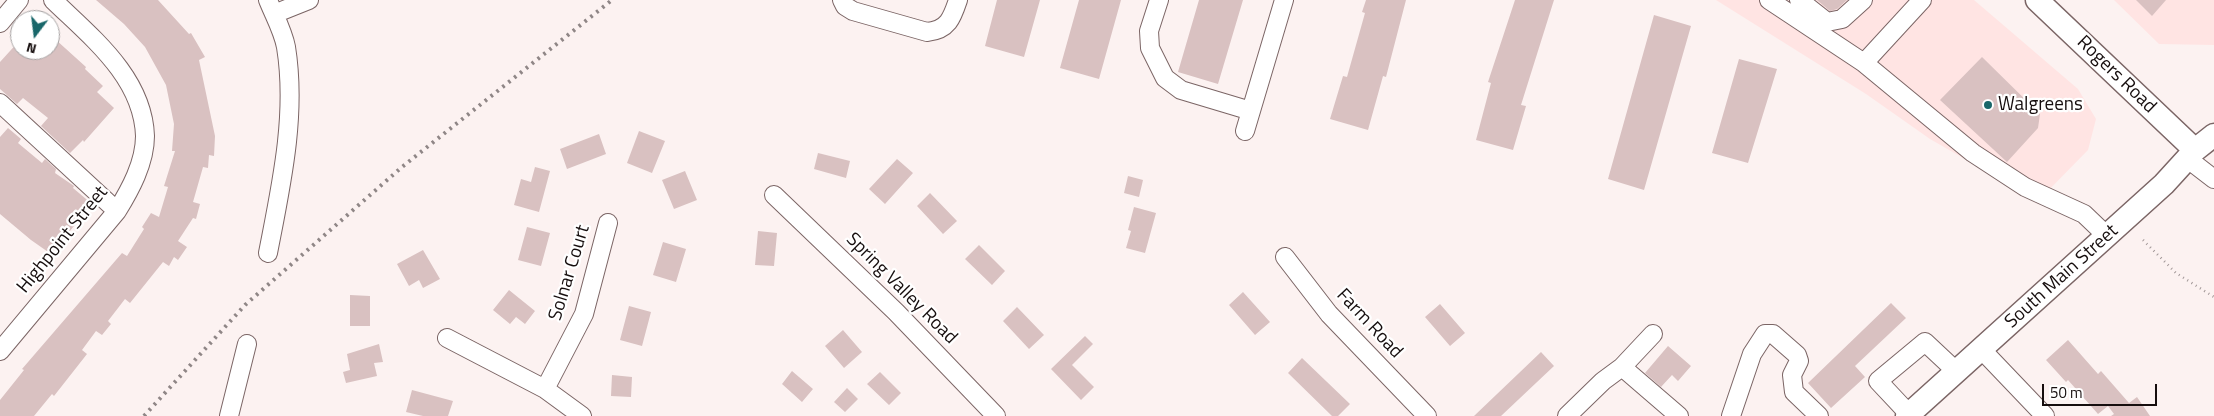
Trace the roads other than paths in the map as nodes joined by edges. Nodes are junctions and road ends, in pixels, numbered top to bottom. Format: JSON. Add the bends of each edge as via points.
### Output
{"nodes":[{"id":1,"x":19,"y":0,"type":"edge"},
{"id":2,"x":53,"y":0,"type":"edge"},
{"id":3,"x":309,"y":0,"type":"edge"},
{"id":4,"x":842,"y":0,"type":"edge"},
{"id":5,"x":958,"y":0,"type":"edge"},
{"id":6,"x":1159,"y":0,"type":"edge"},
{"id":7,"x":1284,"y":0,"type":"edge"},
{"id":8,"x":1769,"y":0,"type":"edge"},
{"id":9,"x":1799,"y":0,"type":"edge"},
{"id":10,"x":1863,"y":0,"type":"edge"},
{"id":11,"x":1922,"y":0,"type":"edge"},
{"id":12,"x":2037,"y":0,"type":"edge"},
{"id":13,"x":271,"y":7,"type":"edge"},
{"id":14,"x":0,"y":23,"type":"edge"},
{"id":15,"x":1864,"y":63,"type":"junction"},
{"id":16,"x":0,"y":103,"type":"edge"},
{"id":17,"x":1251,"y":111,"type":"junction"},
{"id":18,"x":1245,"y":131,"type":"dead end"},
{"id":19,"x":2214,"y":135,"type":"edge"},
{"id":20,"x":2191,"y":155,"type":"junction"},
{"id":21,"x":2214,"y":178,"type":"edge"},
{"id":22,"x":774,"y":195,"type":"dead end"},
{"id":23,"x":117,"y":211,"type":"junction"},
{"id":24,"x":608,"y":223,"type":"dead end"},
{"id":25,"x":2107,"y":236,"type":"junction"},
{"id":26,"x":268,"y":253,"type":"dead end"},
{"id":27,"x":1285,"y":257,"type":"dead end"},
{"id":28,"x":1653,"y":334,"type":"dead end"},
{"id":29,"x":447,"y":338,"type":"dead end"},
{"id":30,"x":247,"y":344,"type":"dead end"},
{"id":31,"x":1982,"y":350,"type":"junction"},
{"id":32,"x":0,"y":351,"type":"edge"},
{"id":33,"x":1622,"y":368,"type":"junction"},
{"id":34,"x":1956,"y":372,"type":"junction"},
{"id":35,"x":545,"y":389,"type":"junction"},
{"id":36,"x":1908,"y":415,"type":"edge"},
{"id":37,"x":230,"y":416,"type":"edge"},
{"id":38,"x":582,"y":416,"type":"edge"},
{"id":39,"x":996,"y":416,"type":"edge"},
{"id":40,"x":1427,"y":416,"type":"edge"},
{"id":41,"x":1567,"y":416,"type":"edge"},
{"id":42,"x":1679,"y":416,"type":"edge"},
{"id":43,"x":1731,"y":416,"type":"edge"},
{"id":44,"x":1819,"y":416,"type":"edge"},
{"id":45,"x":2045,"y":416,"type":"edge"}],
"edges":[{"from":1,"to":14,"type":"street"},
{"from":2,"to":23,"type":"street","name":"Highpoint Street","via":[[112,57],[130,85],[140,113],[145,137],[141,160],[131,188]]},
{"from":3,"to":13,"type":"street"},
{"from":4,"to":5,"type":"street","via":[[844,6],[853,11],[927,32],[938,31],[948,24]]},
{"from":6,"to":17,"type":"street","via":[[1149,31],[1150,48],[1165,78],[1181,90]]},
{"from":7,"to":17,"type":"street"},
{"from":8,"to":15,"type":"street"},
{"from":9,"to":10,"type":"street","via":[[1827,22],[1842,19]]},
{"from":11,"to":15,"type":"street"},
{"from":12,"to":20,"type":"main road","name":"Rogers Road"},
{"from":13,"to":26,"type":"street","via":[[286,45],[290,91],[284,171]]},
{"from":15,"to":25,"type":"street","via":[[1973,153],[2025,187],[2084,214]]},
{"from":16,"to":23,"type":"street"},
{"from":17,"to":18,"type":"street"},
{"from":19,"to":20,"type":"main road","name":"South Main Street"},
{"from":20,"to":21,"type":"street"},
{"from":20,"to":25,"type":"main road","name":"South Main Street"},
{"from":22,"to":39,"type":"street","name":"Spring Valley Road","via":[[896,312]]},
{"from":23,"to":32,"type":"street","name":"Highpoint Street"},
{"from":24,"to":35,"type":"street","name":"Solnar Court","via":[[584,314]]},
{"from":25,"to":31,"type":"main road","name":"South Main Street"},
{"from":27,"to":40,"type":"street","name":"Farm Road","via":[[1329,314]]},
{"from":28,"to":33,"type":"street"},
{"from":29,"to":35,"type":"street"},
{"from":30,"to":37,"type":"street"},
{"from":31,"to":34,"type":"main road","name":"South Main Street"},
{"from":31,"to":45,"type":"street"},
{"from":33,"to":41,"type":"street"},
{"from":33,"to":42,"type":"street"},
{"from":34,"to":36,"type":"main road","name":"South Main Street"},
{"from":34,"to":36,"type":"street","via":[[1925,342],[1878,381]]},
{"from":35,"to":38,"type":"street"},
{"from":43,"to":44,"type":"street","via":[[1752,354],[1765,334],[1774,334],[1797,355],[1799,361],[1792,375],[1794,392]]}]}
